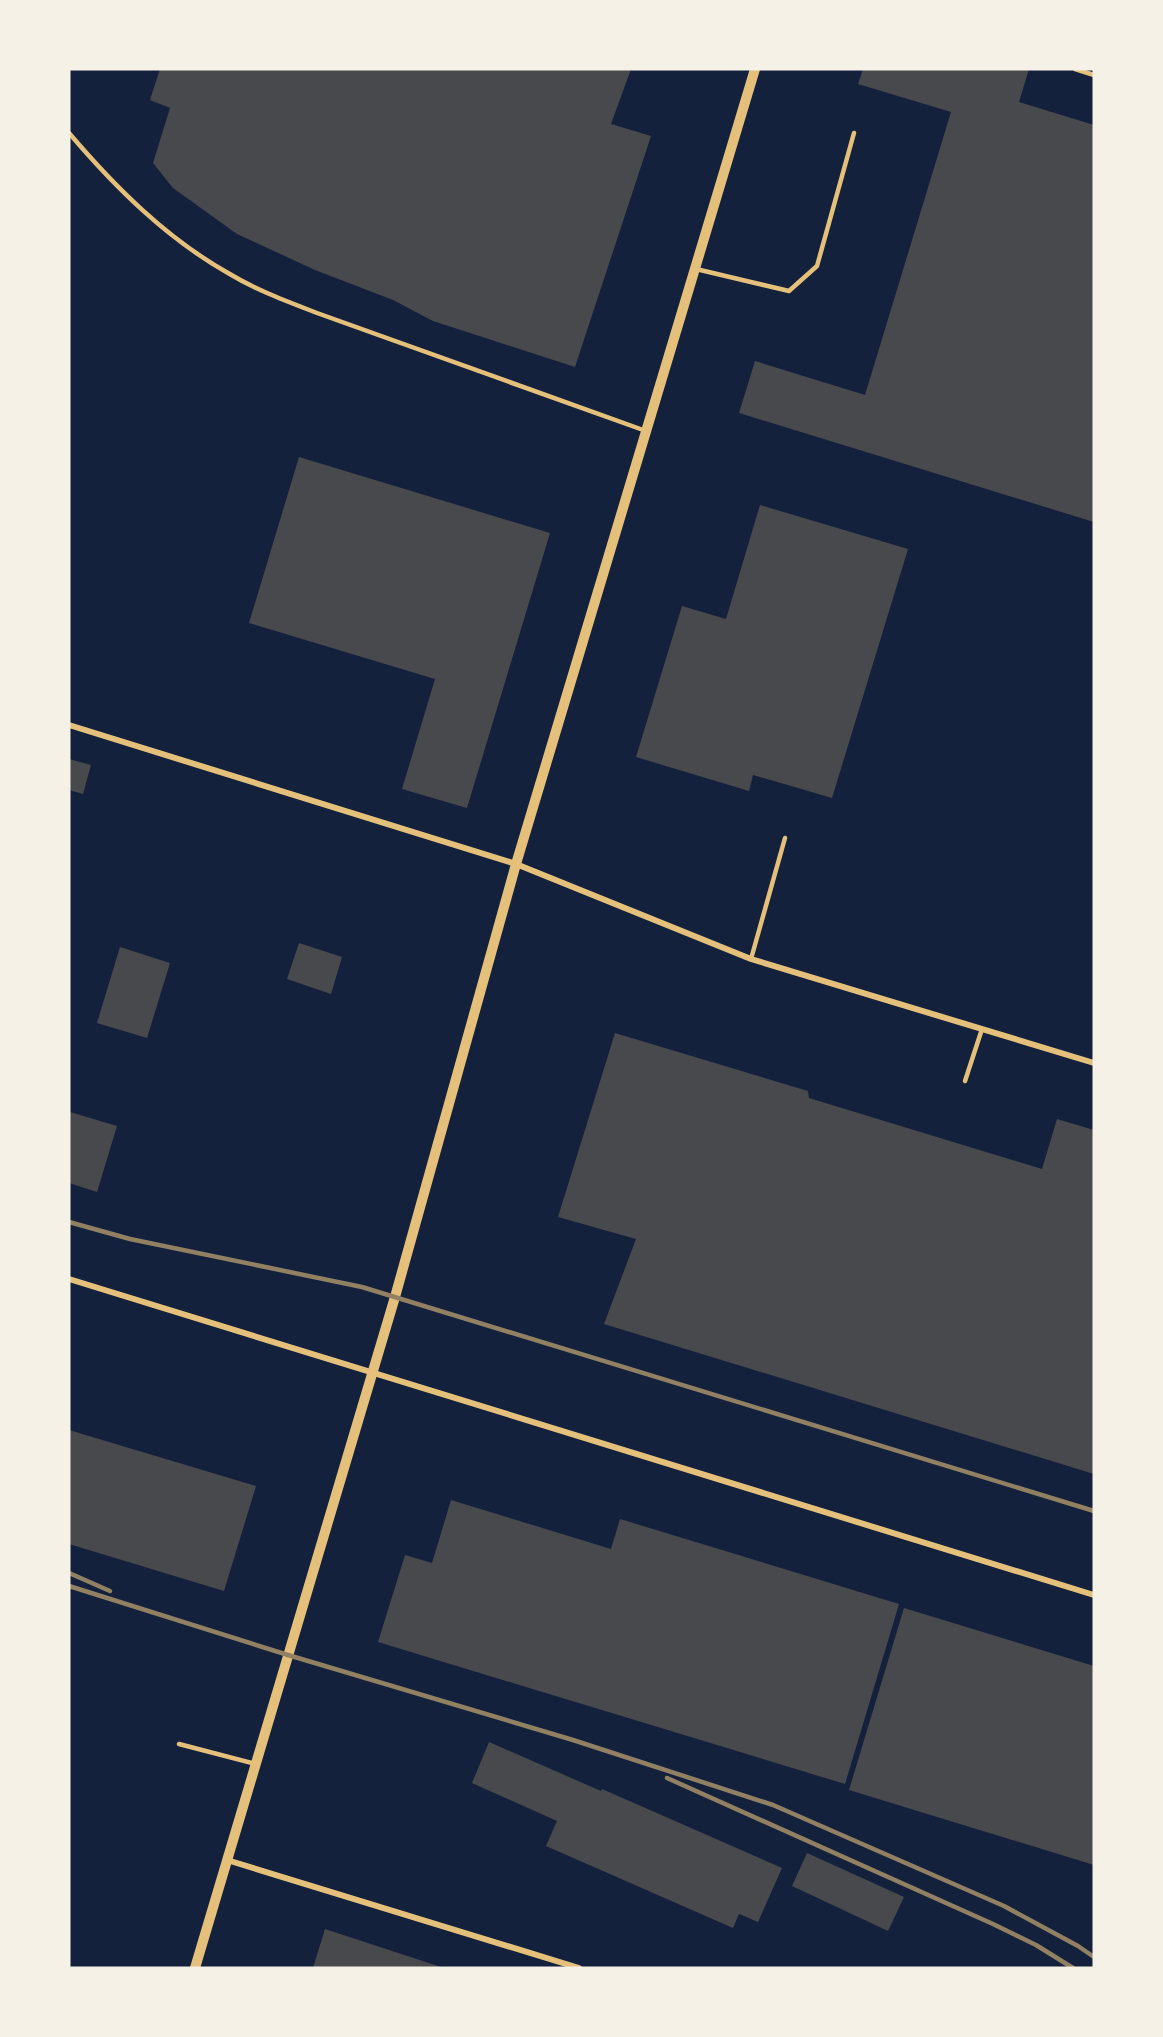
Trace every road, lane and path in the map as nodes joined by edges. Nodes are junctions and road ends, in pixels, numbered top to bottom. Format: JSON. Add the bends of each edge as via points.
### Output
{"nodes":[{"id":1,"x":755,"y":69,"type":"edge"},
{"id":2,"x":1075,"y":69,"type":"edge"},
{"id":3,"x":1094,"y":75,"type":"edge"},
{"id":4,"x":69,"y":133,"type":"edge"},
{"id":5,"x":854,"y":133,"type":"dead end"},
{"id":6,"x":694,"y":269,"type":"junction"},
{"id":7,"x":646,"y":431,"type":"junction"},
{"id":8,"x":69,"y":725,"type":"edge"},
{"id":9,"x":785,"y":838,"type":"dead end"},
{"id":10,"x":516,"y":864,"type":"junction"},
{"id":11,"x":751,"y":958,"type":"junction"},
{"id":12,"x":982,"y":1029,"type":"junction"},
{"id":13,"x":1094,"y":1063,"type":"edge"},
{"id":14,"x":965,"y":1081,"type":"dead end"},
{"id":15,"x":69,"y":1279,"type":"edge"},
{"id":16,"x":372,"y":1373,"type":"junction"},
{"id":17,"x":1094,"y":1595,"type":"edge"},
{"id":18,"x":179,"y":1744,"type":"dead end"},
{"id":19,"x":256,"y":1764,"type":"junction"},
{"id":20,"x":227,"y":1860,"type":"junction"},
{"id":21,"x":195,"y":1968,"type":"edge"},
{"id":22,"x":579,"y":1968,"type":"edge"}],
"edges":[{"from":1,"to":6,"type":"street"},
{"from":2,"to":3,"type":"lane"},
{"from":4,"to":7,"type":"lane","via":[[106,176],[149,216],[190,248],[270,295]]},
{"from":5,"to":6,"type":"lane","via":[[817,266],[789,291]]},
{"from":6,"to":7,"type":"street"},
{"from":7,"to":10,"type":"street"},
{"from":8,"to":10,"type":"street"},
{"from":9,"to":11,"type":"lane"},
{"from":10,"to":11,"type":"street"},
{"from":10,"to":16,"type":"street"},
{"from":11,"to":12,"type":"street"},
{"from":12,"to":13,"type":"street"},
{"from":12,"to":14,"type":"lane"},
{"from":15,"to":16,"type":"street"},
{"from":16,"to":17,"type":"street"},
{"from":16,"to":19,"type":"street"},
{"from":18,"to":19,"type":"lane"},
{"from":19,"to":20,"type":"street"},
{"from":20,"to":21,"type":"street"},
{"from":20,"to":22,"type":"street"}]}
